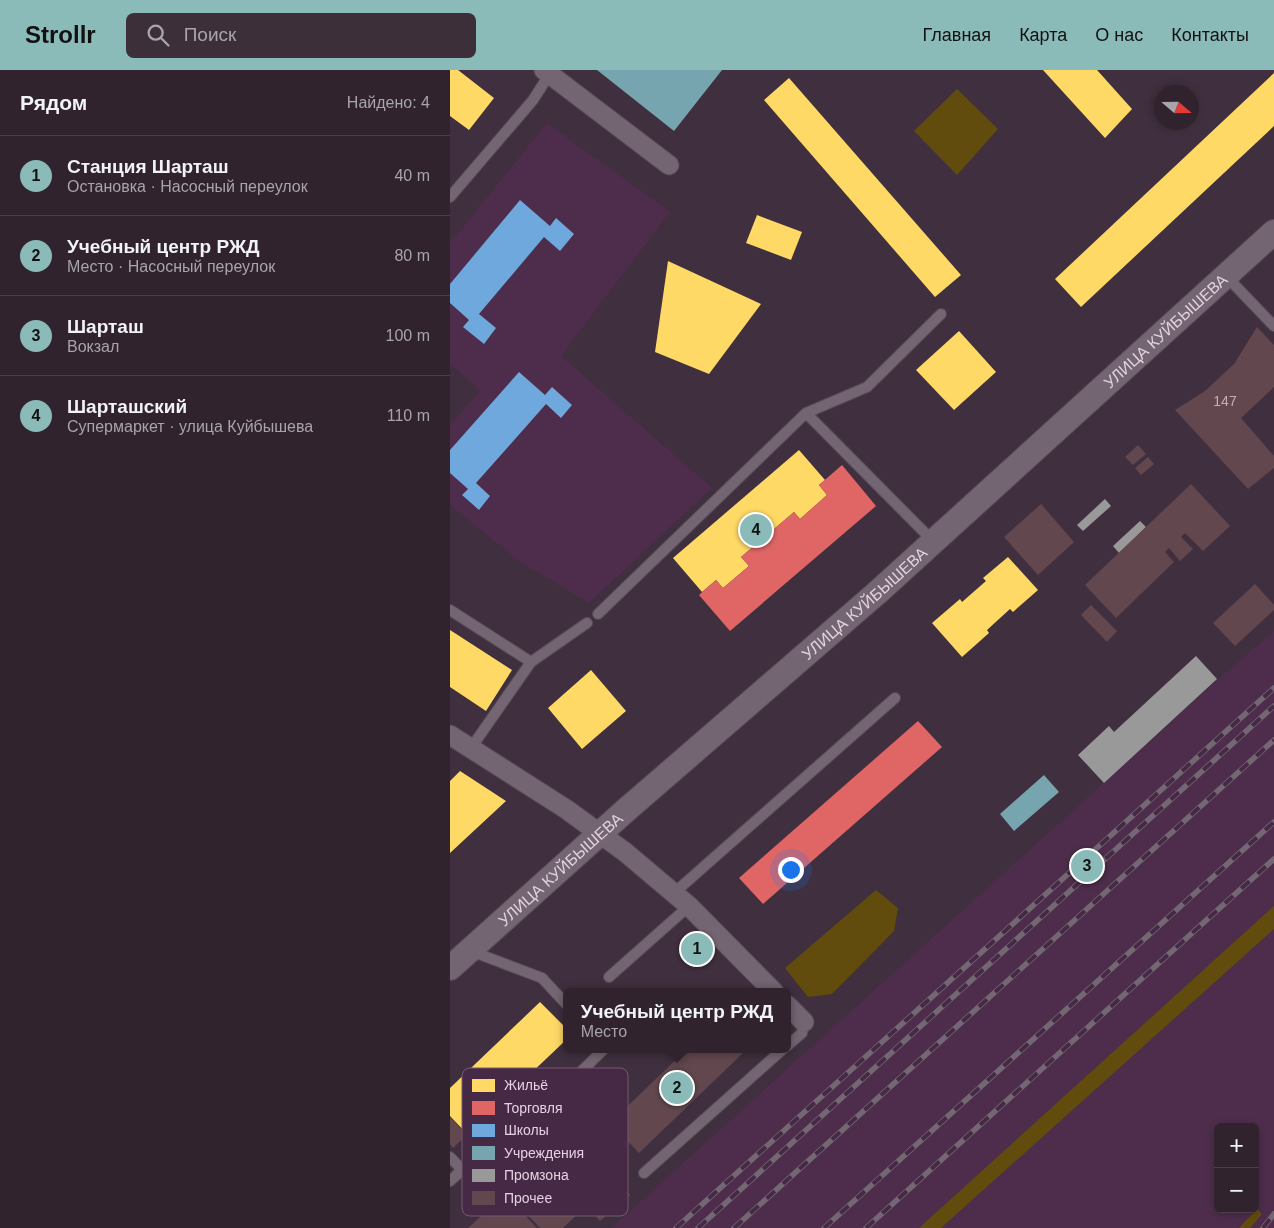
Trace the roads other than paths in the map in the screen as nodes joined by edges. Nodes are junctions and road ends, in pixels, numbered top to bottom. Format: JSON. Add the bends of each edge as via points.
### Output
{"nodes":[{"id":1,"x":546,"y":72,"type":"edge"},
{"id":2,"x":669,"y":165,"type":"dead end"},
{"id":3,"x":450,"y":198,"type":"edge"},
{"id":4,"x":1274,"y":232,"type":"edge"},
{"id":5,"x":1226,"y":276,"type":"junction"},
{"id":6,"x":941,"y":314,"type":"dead end"},
{"id":7,"x":1274,"y":326,"type":"edge"},
{"id":8,"x":806,"y":413,"type":"junction"},
{"id":9,"x":934,"y":542,"type":"junction"},
{"id":10,"x":450,"y":610,"type":"edge"},
{"id":11,"x":598,"y":614,"type":"dead end"},
{"id":12,"x":587,"y":623,"type":"dead end"},
{"id":13,"x":531,"y":662,"type":"junction"},
{"id":14,"x":895,"y":698,"type":"dead end"},
{"id":15,"x":451,"y":738,"type":"edge"},
{"id":16,"x":471,"y":748,"type":"junction"},
{"id":17,"x":601,"y":833,"type":"junction"},
{"id":18,"x":674,"y":893,"type":"junction"},
{"id":19,"x":690,"y":906,"type":"junction"},
{"id":20,"x":470,"y":950,"type":"junction"},
{"id":21,"x":450,"y":968,"type":"edge"},
{"id":22,"x":609,"y":977,"type":"dead end"},
{"id":23,"x":770,"y":988,"type":"edge"},
{"id":24,"x":563,"y":1001,"type":"edge"},
{"id":25,"x":791,"y":1009,"type":"edge"},
{"id":26,"x":804,"y":1022,"type":"joint"},
{"id":27,"x":791,"y":1043,"type":"edge"},
{"id":28,"x":600,"y":1053,"type":"edge"},
{"id":29,"x":779,"y":1053,"type":"edge"},
{"id":30,"x":585,"y":1068,"type":"edge"},
{"id":31,"x":450,"y":1157,"type":"edge"},
{"id":32,"x":462,"y":1170,"type":"joint"},
{"id":33,"x":644,"y":1173,"type":"dead end"},
{"id":34,"x":450,"y":1182,"type":"edge"}],
"edges":[{"from":1,"to":2,"type":"street"},
{"from":1,"to":3,"type":"lane","via":[[532,100]]},
{"from":4,"to":5,"type":"street","name":"УЛИЦА КУЙБЫШЕВА"},
{"from":5,"to":7,"type":"lane"},
{"from":5,"to":9,"type":"street","name":"УЛИЦА КУЙБЫШЕВА"},
{"from":6,"to":8,"type":"lane","via":[[867,386]]},
{"from":8,"to":9,"type":"lane"},
{"from":8,"to":11,"type":"lane"},
{"from":9,"to":17,"type":"street","name":"УЛИЦА КУЙБЫШЕВА"},
{"from":10,"to":13,"type":"lane"},
{"from":12,"to":13,"type":"lane"},
{"from":13,"to":16,"type":"lane"},
{"from":14,"to":18,"type":"lane"},
{"from":15,"to":16,"type":"street"},
{"from":16,"to":17,"type":"street"},
{"from":17,"to":18,"type":"street"},
{"from":17,"to":20,"type":"street","name":"УЛИЦА КУЙБЫШЕВА"},
{"from":18,"to":19,"type":"street"},
{"from":19,"to":22,"type":"lane"},
{"from":19,"to":23,"type":"street"},
{"from":20,"to":21,"type":"street","name":"УЛИЦА КУЙБЫШЕВА"},
{"from":20,"to":24,"type":"lane","via":[[542,978]]},
{"from":25,"to":26,"type":"street"},
{"from":26,"to":27,"type":"lane","via":[[802,1033]]},
{"from":28,"to":30,"type":"lane"},
{"from":29,"to":33,"type":"lane"},
{"from":31,"to":32,"type":"lane"},
{"from":32,"to":34,"type":"lane"}]}
